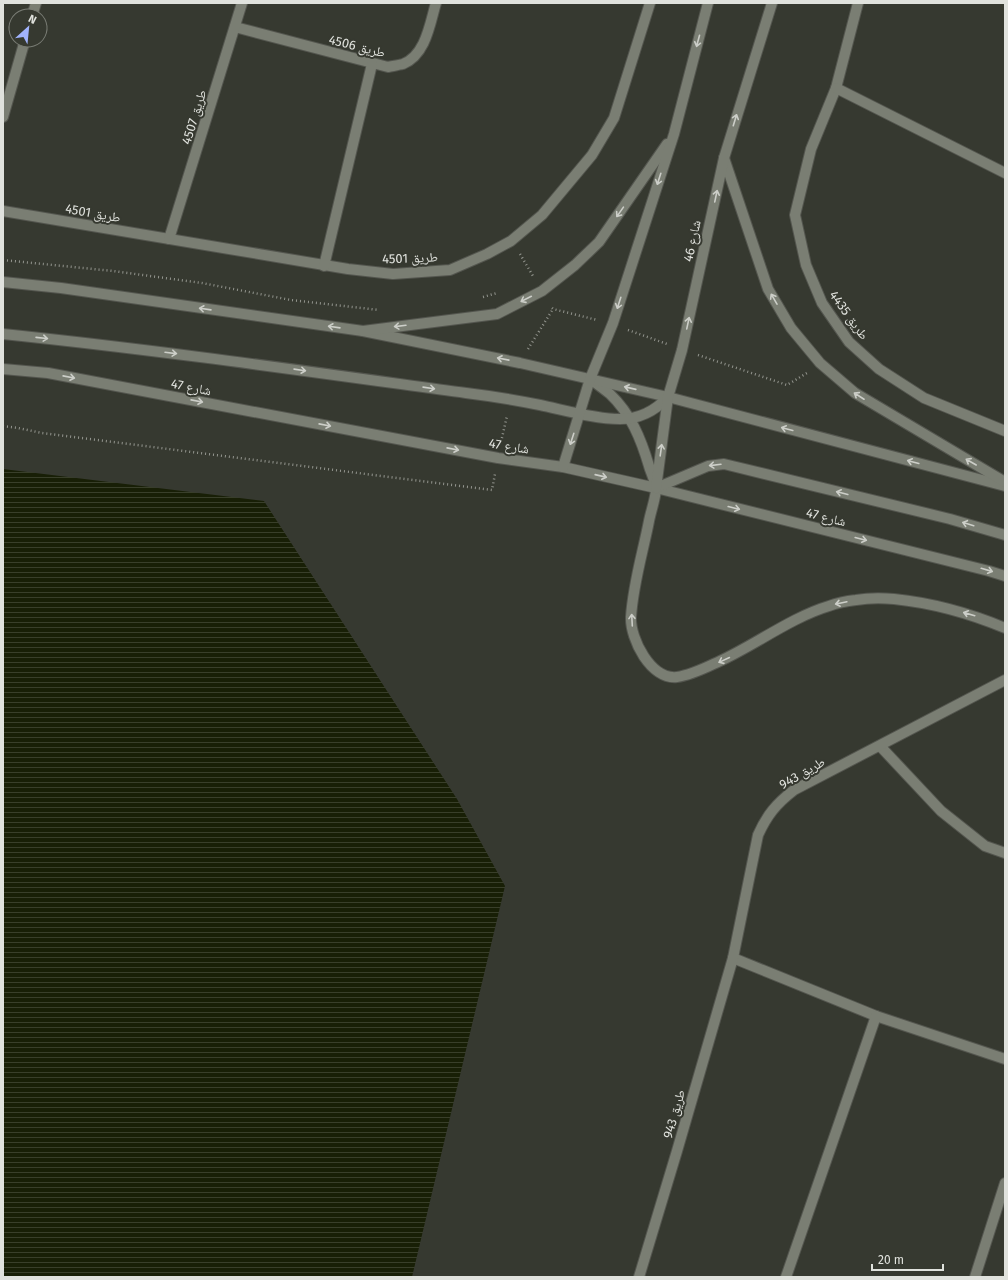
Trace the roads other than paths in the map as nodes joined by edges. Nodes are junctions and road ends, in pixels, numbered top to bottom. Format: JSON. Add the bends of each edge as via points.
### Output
{"nodes":[{"id":1,"x":242,"y":3,"type":"edge"},
{"id":2,"x":436,"y":3,"type":"edge"},
{"id":3,"x":650,"y":3,"type":"edge"},
{"id":4,"x":708,"y":3,"type":"edge"},
{"id":5,"x":772,"y":3,"type":"edge"},
{"id":6,"x":858,"y":3,"type":"edge"},
{"id":7,"x":235,"y":27,"type":"junction"},
{"id":8,"x":23,"y":48,"type":"edge"},
{"id":9,"x":372,"y":64,"type":"junction"},
{"id":10,"x":836,"y":88,"type":"junction"},
{"id":11,"x":3,"y":117,"type":"edge"},
{"id":12,"x":674,"y":134,"type":"junction"},
{"id":13,"x":724,"y":158,"type":"junction"},
{"id":14,"x":1005,"y":173,"type":"edge"},
{"id":15,"x":3,"y":211,"type":"edge"},
{"id":16,"x":169,"y":239,"type":"junction"},
{"id":17,"x":324,"y":266,"type":"junction"},
{"id":18,"x":3,"y":282,"type":"edge"},
{"id":19,"x":362,"y":331,"type":"junction"},
{"id":20,"x":3,"y":334,"type":"edge"},
{"id":21,"x":3,"y":369,"type":"edge"},
{"id":22,"x":590,"y":379,"type":"junction"},
{"id":23,"x":668,"y":397,"type":"junction"},
{"id":24,"x":580,"y":414,"type":"junction"},
{"id":25,"x":630,"y":419,"type":"junction"},
{"id":26,"x":1005,"y":431,"type":"edge"},
{"id":27,"x":563,"y":467,"type":"junction"},
{"id":28,"x":1005,"y":482,"type":"edge"},
{"id":29,"x":1005,"y":486,"type":"edge"},
{"id":30,"x":656,"y":488,"type":"junction"},
{"id":31,"x":1005,"y":535,"type":"edge"},
{"id":32,"x":1005,"y":576,"type":"edge"},
{"id":33,"x":1005,"y":628,"type":"edge"},
{"id":34,"x":1005,"y":680,"type":"edge"},
{"id":35,"x":880,"y":746,"type":"junction"},
{"id":36,"x":1005,"y":852,"type":"edge"},
{"id":37,"x":733,"y":958,"type":"junction"},
{"id":38,"x":876,"y":1016,"type":"junction"},
{"id":39,"x":1005,"y":1059,"type":"edge"},
{"id":40,"x":1005,"y":1183,"type":"edge"},
{"id":41,"x":639,"y":1277,"type":"edge"},
{"id":42,"x":786,"y":1277,"type":"edge"},
{"id":43,"x":975,"y":1277,"type":"edge"}],
"edges":[{"from":1,"to":7,"type":"street","name":"طريق 4507"},
{"from":2,"to":9,"type":"street","name":"طريق 4506","via":[[426,39],[418,53],[405,63],[388,67]]},
{"from":3,"to":17,"type":"street","name":"طريق 4501","via":[[614,118],[592,155],[542,216],[511,241],[450,270],[393,274]]},
{"from":4,"to":12,"type":"street","one_way":true},
{"from":13,"to":5,"type":"street","name":"شارع 46","one_way":true},
{"from":6,"to":10,"type":"street","name":"طريق 4435"},
{"from":7,"to":9,"type":"street","name":"طريق 4506"},
{"from":7,"to":16,"type":"street","name":"طريق 4507"},
{"from":8,"to":11,"type":"street"},
{"from":9,"to":17,"type":"street"},
{"from":10,"to":14,"type":"street"},
{"from":10,"to":26,"type":"street","name":"طريق 4435","via":[[811,149],[795,215],[806,265],[822,303],[849,342],[879,369],[924,398]]},
{"from":12,"to":19,"type":"street","one_way":true,"via":[[599,242],[542,291],[497,314]]},
{"from":12,"to":22,"type":"street","one_way":true,"via":[[613,323]]},
{"from":23,"to":13,"type":"street","name":"شارع 46","one_way":true,"via":[[682,350]]},
{"from":28,"to":13,"type":"street","one_way":true,"via":[[855,393],[820,363],[791,328],[768,289]]},
{"from":15,"to":16,"type":"street","name":"طريق 4501"},
{"from":16,"to":17,"type":"street","name":"طريق 4501"},
{"from":19,"to":18,"type":"street","one_way":true,"via":[[62,288]]},
{"from":22,"to":19,"type":"street","one_way":true},
{"from":20,"to":24,"type":"street","one_way":true,"via":[[218,359],[504,398]]},
{"from":21,"to":27,"type":"street","name":"شارع 47","one_way":true,"via":[[48,373],[490,456]]},
{"from":23,"to":22,"type":"street","one_way":true},
{"from":22,"to":24,"type":"street"},
{"from":22,"to":25,"type":"street","via":[[610,394]]},
{"from":23,"to":25,"type":"street","via":[[651,412]]},
{"from":29,"to":23,"type":"street","one_way":true},
{"from":30,"to":23,"type":"street","name":"شارع 46","one_way":true},
{"from":24,"to":25,"type":"street"},
{"from":24,"to":27,"type":"street","one_way":true},
{"from":25,"to":30,"type":"street","via":[[642,443]]},
{"from":27,"to":30,"type":"street","name":"شارع 47","one_way":true},
{"from":31,"to":30,"type":"street","one_way":true,"via":[[950,519],[724,464],[708,466]]},
{"from":30,"to":32,"type":"street","name":"شارع 47","one_way":true},
{"from":33,"to":30,"type":"street","name":"شارع 46","one_way":true,"via":[[978,617],[913,601],[882,598],[858,600],[828,606],[708,667],[676,677],[660,673],[640,651],[634,638],[631,619],[641,555]]},
{"from":34,"to":35,"type":"street","name":"طريق 943"},
{"from":35,"to":36,"type":"street","via":[[941,811],[985,846]]},
{"from":35,"to":37,"type":"street","name":"طريق 943","via":[[794,790],[772,810],[758,835]]},
{"from":37,"to":38,"type":"street"},
{"from":37,"to":41,"type":"street","name":"طريق 943"},
{"from":38,"to":39,"type":"street"},
{"from":38,"to":42,"type":"street"},
{"from":40,"to":43,"type":"street"}]}
